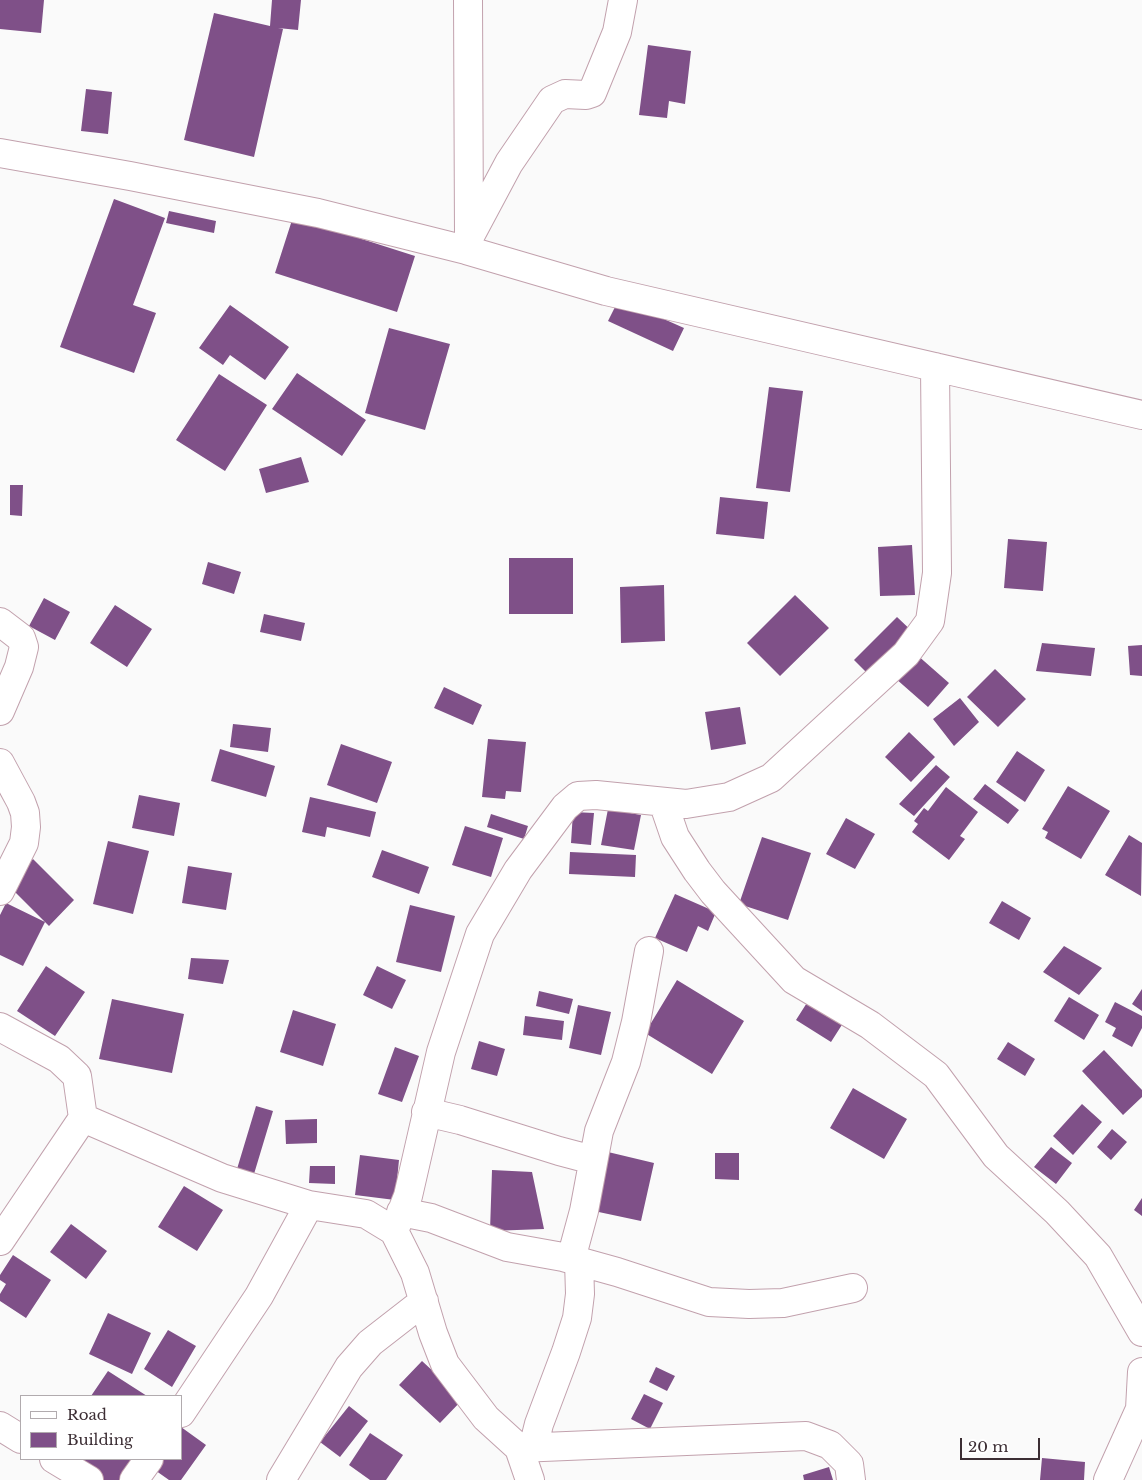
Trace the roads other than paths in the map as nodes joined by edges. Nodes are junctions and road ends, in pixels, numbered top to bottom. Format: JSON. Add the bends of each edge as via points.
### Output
{"nodes":[{"id":1,"x":468,"y":0,"type":"edge"},
{"id":2,"x":623,"y":0,"type":"edge"},
{"id":3,"x":0,"y":153,"type":"edge"},
{"id":4,"x":467,"y":244,"type":"junction"},
{"id":5,"x":935,"y":367,"type":"junction"},
{"id":6,"x":1142,"y":415,"type":"edge"},
{"id":7,"x":0,"y":622,"type":"edge"},
{"id":8,"x":0,"y":711,"type":"edge"},
{"id":9,"x":0,"y":763,"type":"edge"},
{"id":10,"x":663,"y":802,"type":"junction"},
{"id":11,"x":0,"y":891,"type":"edge"},
{"id":12,"x":649,"y":951,"type":"dead end"},
{"id":13,"x":0,"y":1027,"type":"edge"},
{"id":14,"x":426,"y":1112,"type":"junction"},
{"id":15,"x":83,"y":1118,"type":"junction"},
{"id":16,"x":593,"y":1160,"type":"junction"},
{"id":17,"x":309,"y":1205,"type":"junction"},
{"id":18,"x":398,"y":1222,"type":"junction"},
{"id":19,"x":0,"y":1241,"type":"edge"},
{"id":20,"x":575,"y":1260,"type":"junction"},
{"id":21,"x":852,"y":1288,"type":"dead end"},
{"id":22,"x":424,"y":1301,"type":"junction"},
{"id":23,"x":1142,"y":1332,"type":"edge"},
{"id":24,"x":1142,"y":1372,"type":"edge"},
{"id":25,"x":182,"y":1412,"type":"edge"},
{"id":26,"x":0,"y":1426,"type":"edge"},
{"id":27,"x":20,"y":1437,"type":"edge"},
{"id":28,"x":526,"y":1448,"type":"junction"},
{"id":29,"x":56,"y":1460,"type":"edge"},
{"id":30,"x":148,"y":1460,"type":"edge"},
{"id":31,"x":89,"y":1480,"type":"edge"},
{"id":32,"x":134,"y":1480,"type":"edge"},
{"id":33,"x":281,"y":1480,"type":"edge"},
{"id":34,"x":530,"y":1480,"type":"edge"},
{"id":35,"x":851,"y":1480,"type":"edge"},
{"id":36,"x":1108,"y":1480,"type":"edge"}],
"edges":[{"from":1,"to":4,"type":"street"},
{"from":2,"to":4,"type":"street","via":[[617,32],[592,92],[586,95],[565,94],[552,100],[509,163]]},
{"from":3,"to":4,"type":"street"},
{"from":4,"to":5,"type":"street","via":[[606,291]]},
{"from":5,"to":6,"type":"street"},
{"from":5,"to":10,"type":"street","via":[[937,573],[930,621],[906,654],[771,778],[729,797],[686,804]]},
{"from":7,"to":8,"type":"street","via":[[22,638],[24,647]]},
{"from":9,"to":11,"type":"street","via":[[21,802],[26,828],[24,843]]},
{"from":10,"to":14,"type":"street","via":[[596,795],[578,796],[566,807],[518,870],[480,934],[441,1052]]},
{"from":10,"to":23,"type":"street","via":[[675,837],[712,892],[794,980],[870,1026],[936,1074],[996,1156],[1057,1212],[1098,1256]]},
{"from":12,"to":16,"type":"street","via":[[628,1054],[599,1131]]},
{"from":13,"to":15,"type":"street","via":[[59,1060],[77,1076]]},
{"from":14,"to":16,"type":"street"},
{"from":14,"to":18,"type":"street","via":[[408,1196]]},
{"from":15,"to":17,"type":"street","via":[[222,1178]]},
{"from":15,"to":19,"type":"street"},
{"from":16,"to":20,"type":"street"},
{"from":17,"to":18,"type":"street"},
{"from":17,"to":25,"type":"street","via":[[260,1296]]},
{"from":18,"to":20,"type":"street","via":[[431,1218],[507,1247]]},
{"from":18,"to":22,"type":"street"},
{"from":20,"to":21,"type":"street","via":[[709,1302],[783,1303]]},
{"from":20,"to":28,"type":"street","via":[[580,1294],[576,1318],[540,1424]]},
{"from":22,"to":28,"type":"street","via":[[444,1364],[486,1418]]},
{"from":22,"to":33,"type":"street","via":[[370,1343],[349,1367]]},
{"from":24,"to":36,"type":"street","via":[[1140,1409]]},
{"from":26,"to":27,"type":"street"},
{"from":28,"to":34,"type":"street"},
{"from":28,"to":35,"type":"street","via":[[806,1436],[830,1445],[849,1464]]},
{"from":29,"to":31,"type":"street"},
{"from":30,"to":32,"type":"street"}]}
